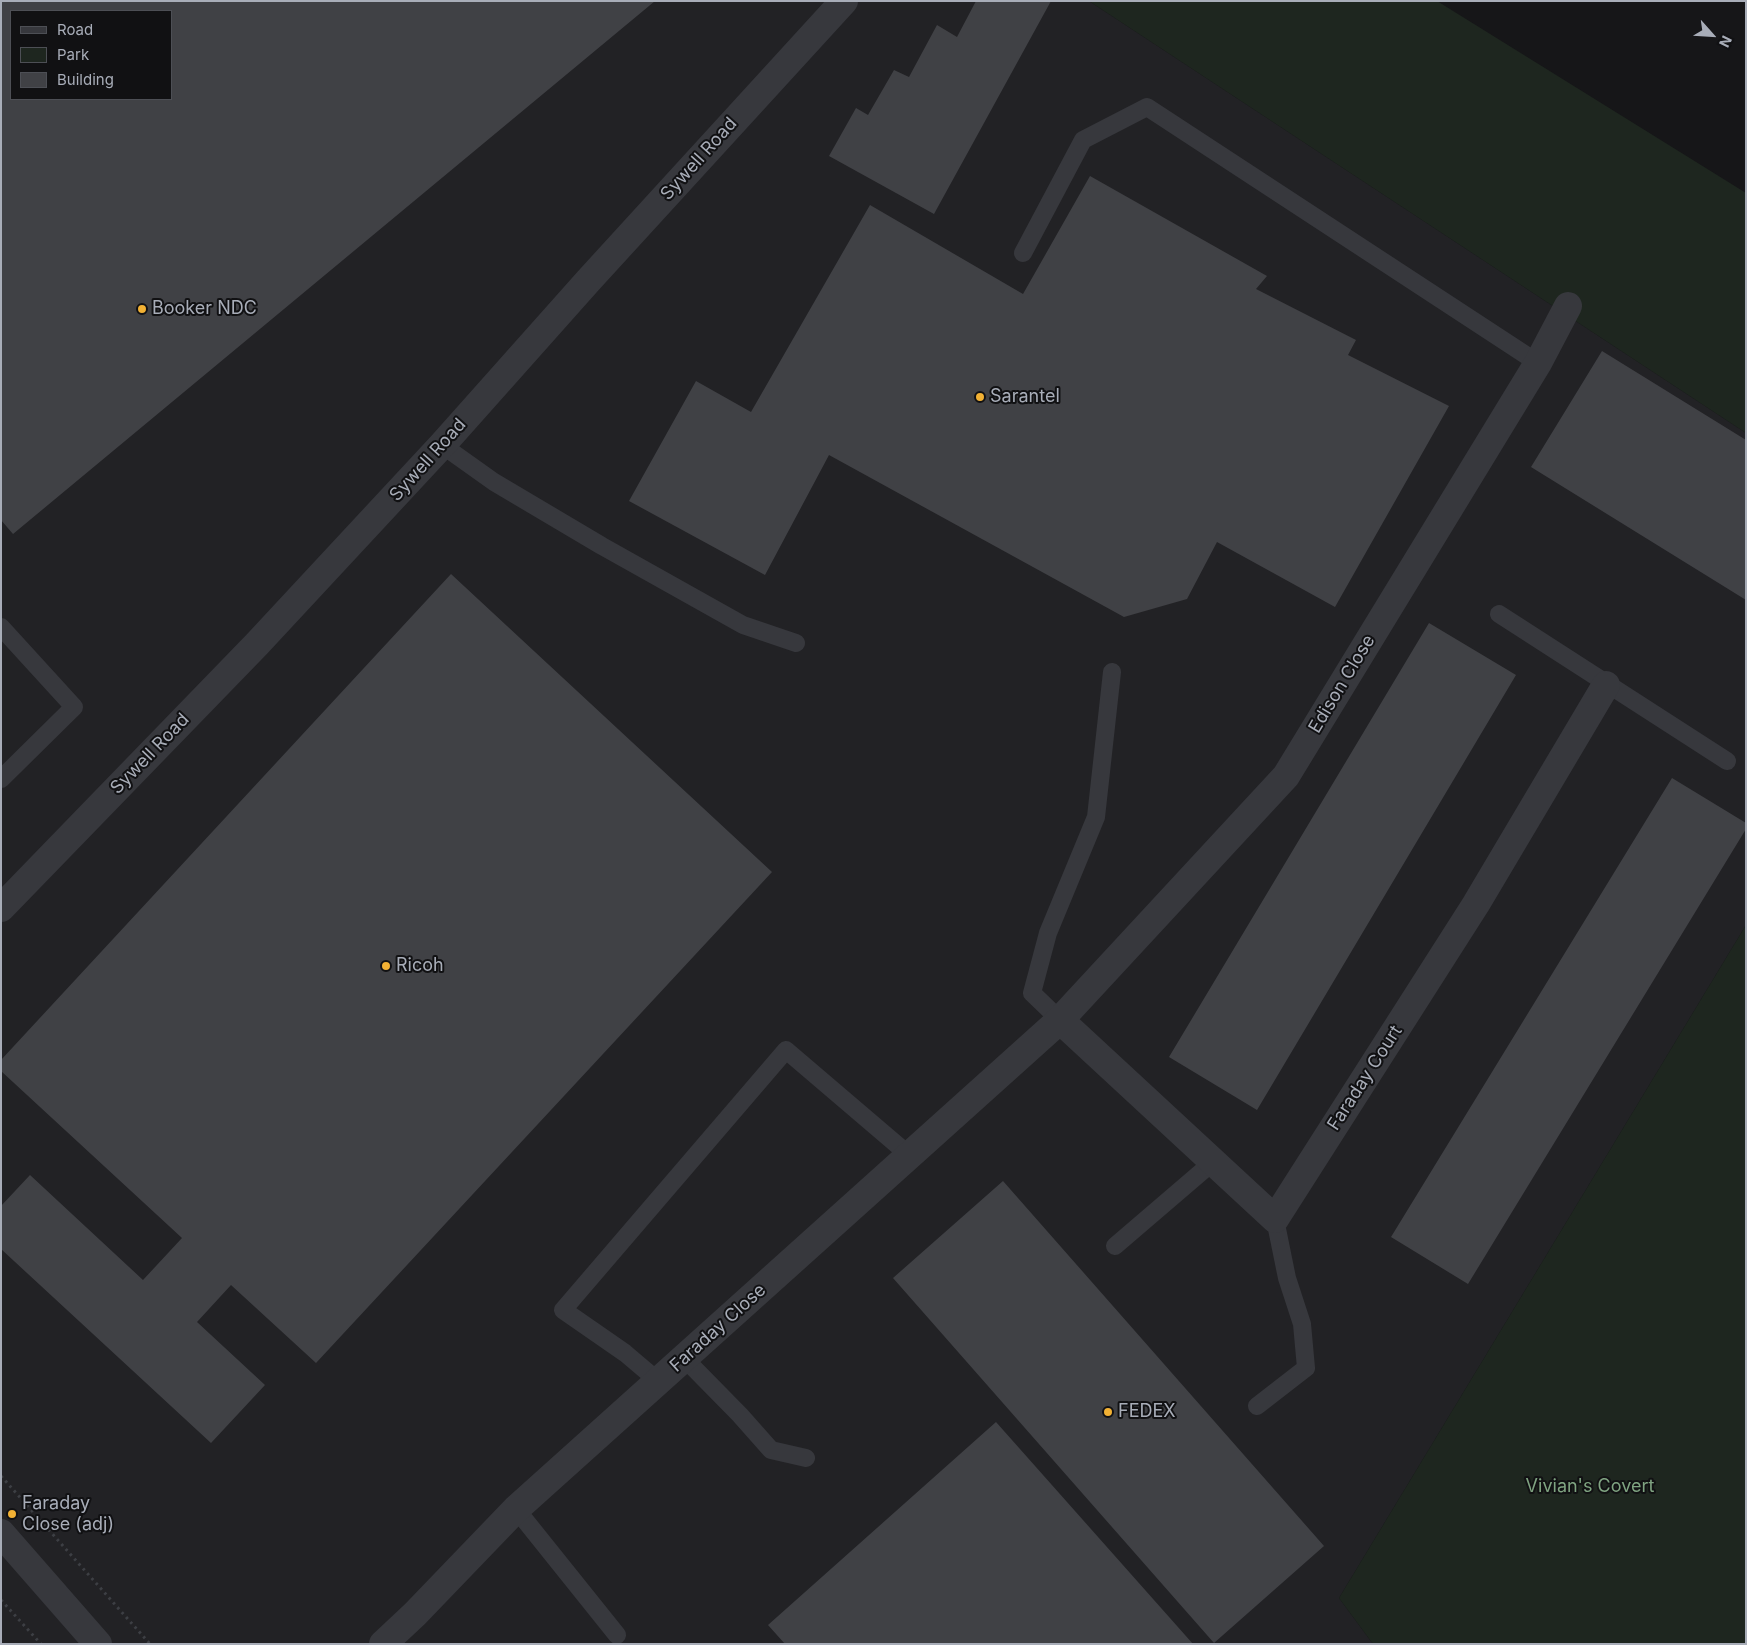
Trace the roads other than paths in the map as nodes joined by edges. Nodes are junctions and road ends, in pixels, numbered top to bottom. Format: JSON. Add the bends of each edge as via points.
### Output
{"nodes":[{"id":1,"x":844,"y":1,"type":"edge"},
{"id":2,"x":1023,"y":253,"type":"dead end"},
{"id":3,"x":1568,"y":306,"type":"dead end"},
{"id":4,"x":1538,"y":363,"type":"junction"},
{"id":5,"x":442,"y":446,"type":"junction"},
{"id":6,"x":1499,"y":614,"type":"dead end"},
{"id":7,"x":1,"y":627,"type":"edge"},
{"id":8,"x":796,"y":643,"type":"dead end"},
{"id":9,"x":1112,"y":672,"type":"dead end"},
{"id":10,"x":1606,"y":685,"type":"junction"},
{"id":11,"x":1728,"y":761,"type":"dead end"},
{"id":12,"x":1,"y":779,"type":"edge"},
{"id":13,"x":1,"y":908,"type":"edge"},
{"id":14,"x":1060,"y":1020,"type":"junction"},
{"id":15,"x":909,"y":1156,"type":"junction"},
{"id":16,"x":1213,"y":1162,"type":"junction"},
{"id":17,"x":1275,"y":1219,"type":"junction"},
{"id":18,"x":1116,"y":1246,"type":"dead end"},
{"id":19,"x":684,"y":1358,"type":"junction"},
{"id":20,"x":658,"y":1381,"type":"junction"},
{"id":21,"x":1257,"y":1406,"type":"dead end"},
{"id":22,"x":806,"y":1458,"type":"dead end"},
{"id":23,"x":516,"y":1509,"type":"junction"},
{"id":24,"x":1,"y":1533,"type":"edge"},
{"id":25,"x":617,"y":1635,"type":"dead end"},
{"id":26,"x":98,"y":1644,"type":"edge"},
{"id":27,"x":383,"y":1644,"type":"edge"}],
"edges":[{"from":1,"to":5,"type":"street","name":"Sywell Road"},
{"from":2,"to":4,"type":"lane","via":[[1083,140],[1147,107]]},
{"from":3,"to":4,"type":"street","name":"Edison Close"},
{"from":4,"to":14,"type":"street","name":"Edison Close","via":[[1286,776]]},
{"from":5,"to":8,"type":"lane","via":[[494,482],[735,621]]},
{"from":5,"to":13,"type":"street","name":"Sywell Road","via":[[257,644]]},
{"from":6,"to":10,"type":"lane"},
{"from":7,"to":12,"type":"lane","via":[[74,707]]},
{"from":9,"to":14,"type":"lane","via":[[1096,817],[1048,933],[1032,993]]},
{"from":10,"to":11,"type":"lane"},
{"from":10,"to":17,"type":"street","name":"Faraday Court","via":[[1476,904]]},
{"from":14,"to":15,"type":"street","name":"Faraday Close"},
{"from":14,"to":16,"type":"street"},
{"from":15,"to":19,"type":"street","name":"Faraday Close"},
{"from":15,"to":20,"type":"lane","via":[[786,1050],[563,1310],[625,1353]]},
{"from":16,"to":17,"type":"street"},
{"from":16,"to":18,"type":"lane"},
{"from":17,"to":21,"type":"lane","via":[[1287,1278],[1302,1324],[1306,1368]]},
{"from":19,"to":20,"type":"street","name":"Faraday Close"},
{"from":19,"to":22,"type":"lane","via":[[771,1450]]},
{"from":20,"to":23,"type":"street","name":"Faraday Close"},
{"from":23,"to":25,"type":"lane"},
{"from":23,"to":27,"type":"street","name":"Faraday Close"},
{"from":24,"to":26,"type":"street"}]}
